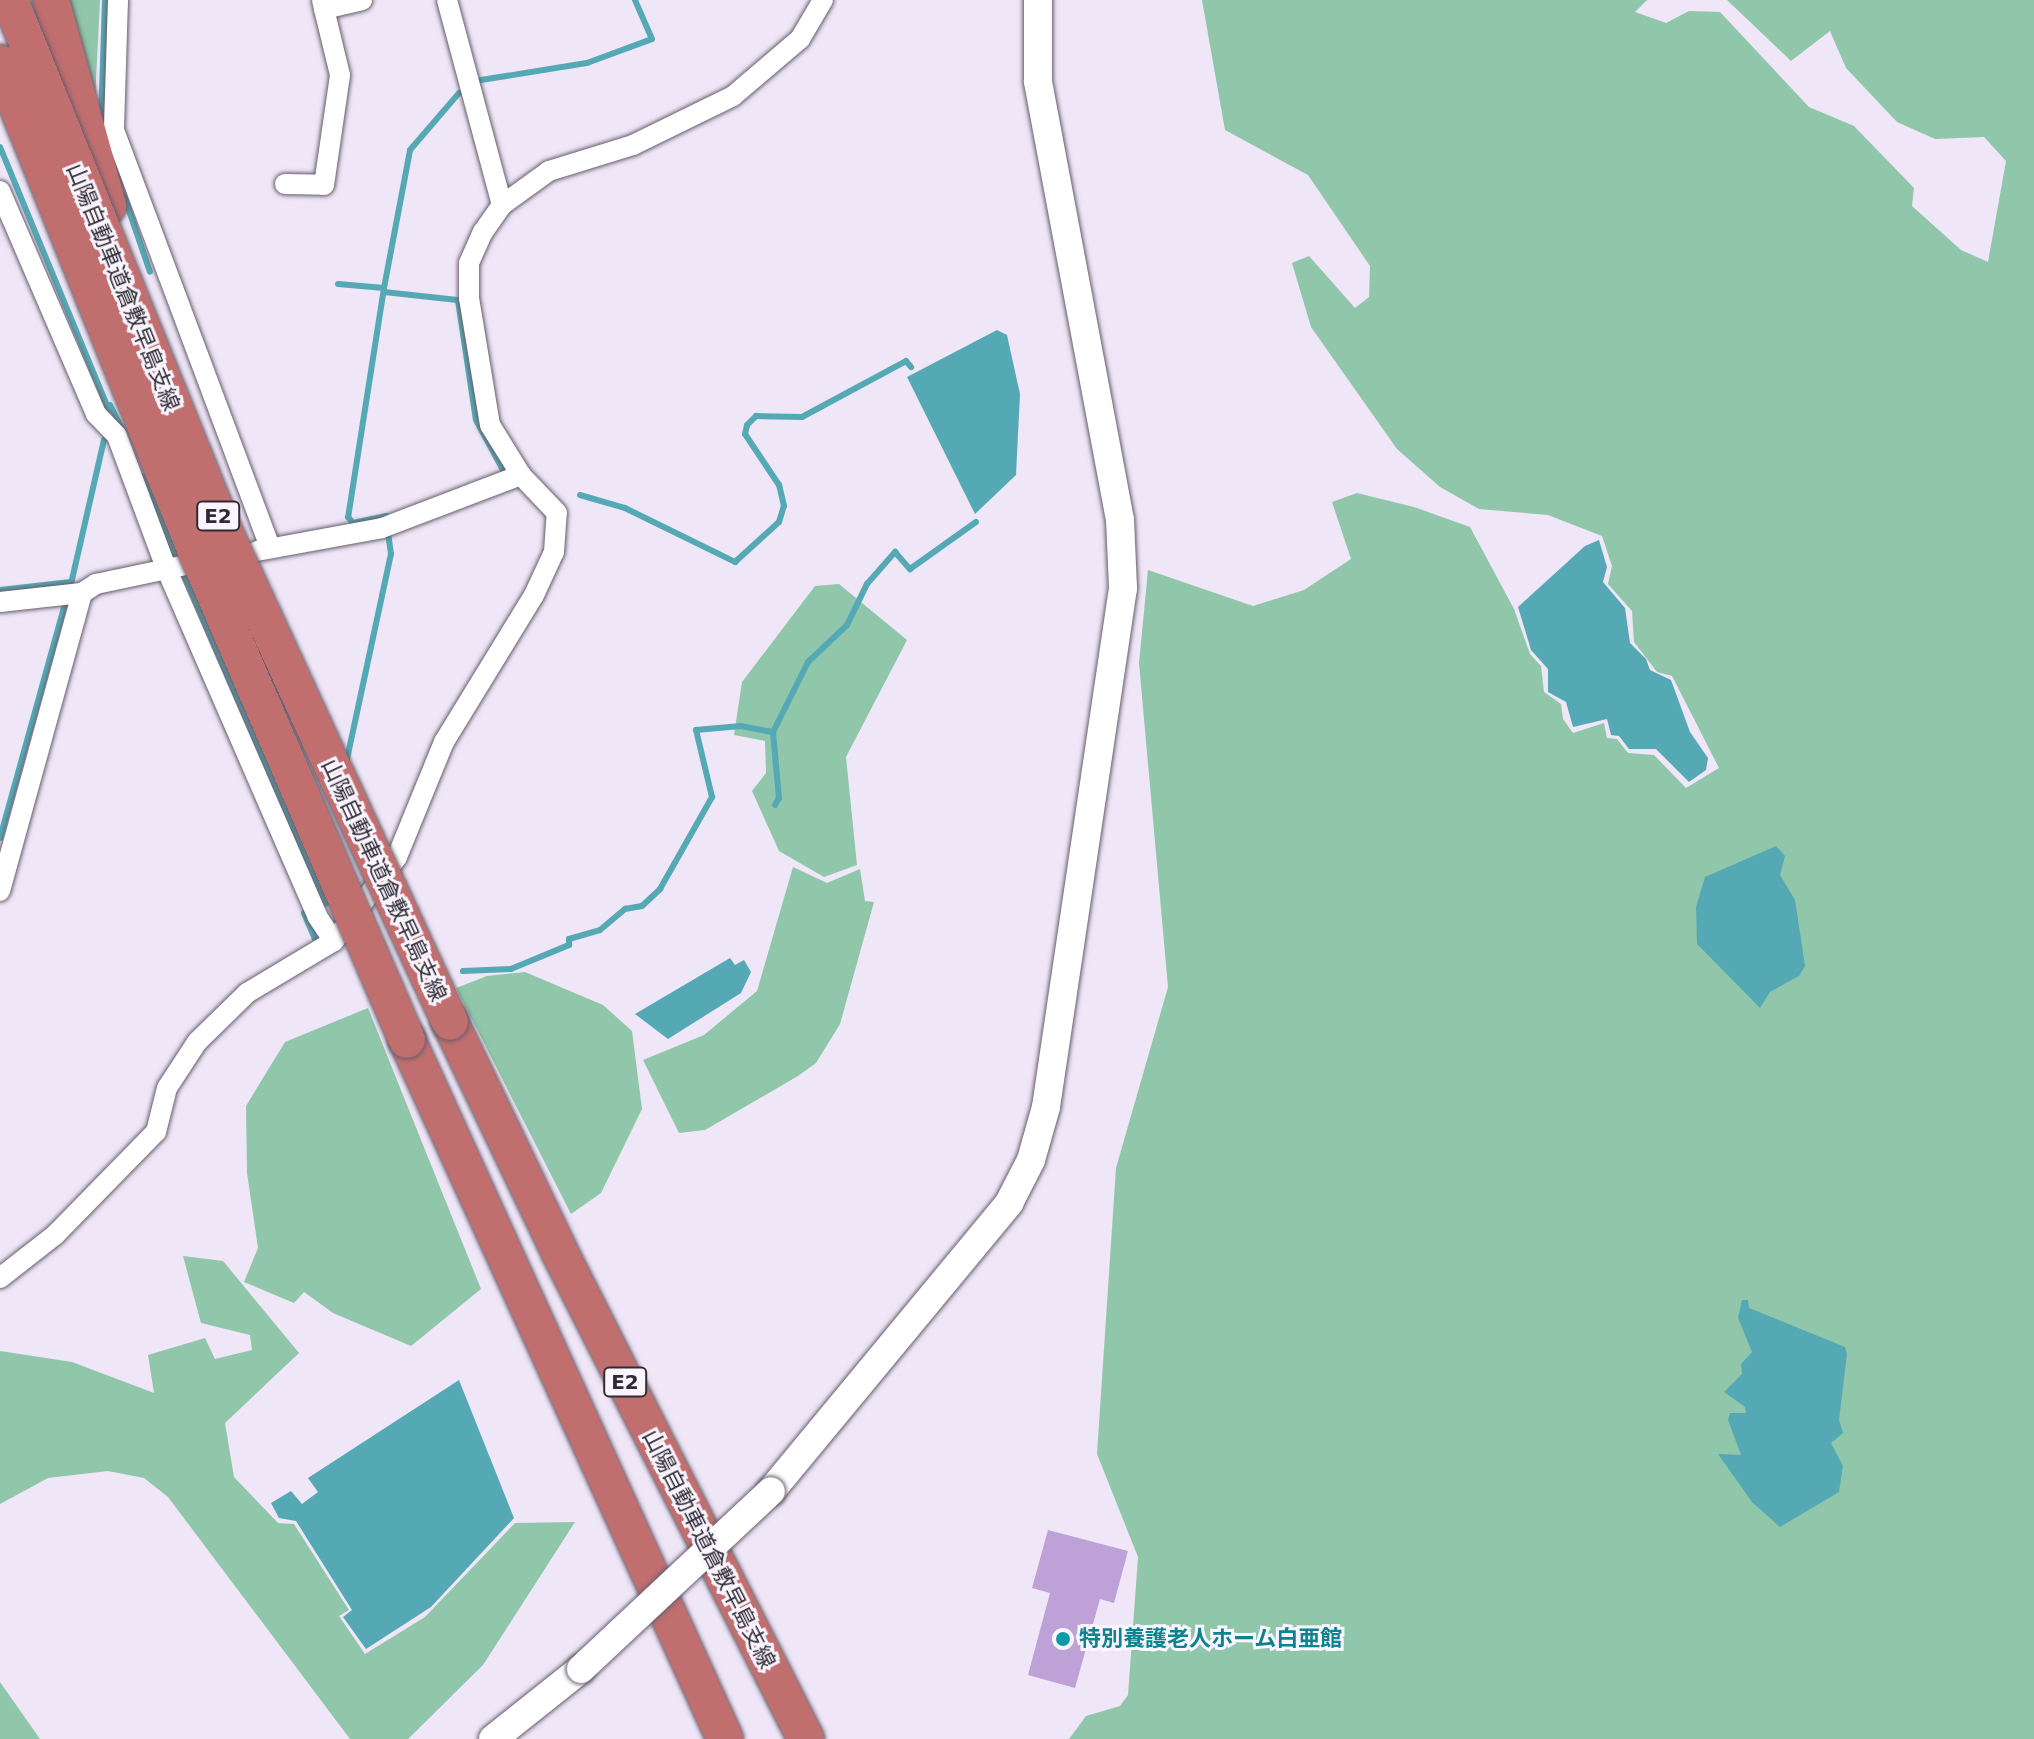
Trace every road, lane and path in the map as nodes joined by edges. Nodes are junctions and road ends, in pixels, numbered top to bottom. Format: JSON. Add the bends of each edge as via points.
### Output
{"nodes":[{"id":1,"x":10,"y":0,"type":"edge"},
{"id":2,"x":51,"y":0,"type":"edge"},
{"id":3,"x":118,"y":0,"type":"edge"},
{"id":4,"x":362,"y":0,"type":"edge"},
{"id":5,"x":447,"y":0,"type":"edge"},
{"id":6,"x":823,"y":0,"type":"edge"},
{"id":7,"x":1038,"y":0,"type":"edge"},
{"id":8,"x":323,"y":5,"type":"edge"},
{"id":9,"x":0,"y":63,"type":"edge"},
{"id":10,"x":0,"y":94,"type":"edge"},
{"id":11,"x":285,"y":184,"type":"dead end"},
{"id":12,"x":0,"y":191,"type":"edge"},
{"id":13,"x":502,"y":205,"type":"junction"},
{"id":14,"x":80,"y":269,"type":"junction"},
{"id":15,"x":131,"y":308,"type":"junction"},
{"id":16,"x":521,"y":475,"type":"junction"},
{"id":17,"x":270,"y":548,"type":"junction"},
{"id":18,"x":166,"y":568,"type":"junction"},
{"id":19,"x":82,"y":593,"type":"junction"},
{"id":20,"x":0,"y":602,"type":"edge"},
{"id":21,"x":0,"y":891,"type":"edge"},
{"id":22,"x":334,"y":941,"type":"junction"},
{"id":23,"x":0,"y":1278,"type":"edge"},
{"id":24,"x":493,"y":1739,"type":"edge"},
{"id":25,"x":725,"y":1739,"type":"edge"},
{"id":26,"x":806,"y":1739,"type":"edge"}],
"edges":[{"from":1,"to":15,"type":"highway","name":"山陽自動車道倉敷早島支線","number":"E2","bridge":true},
{"from":2,"to":15,"type":"highway","bridge":true,"via":[[64,61],[115,226]]},
{"from":3,"to":17,"type":"street","via":[[114,130]]},
{"from":4,"to":8,"type":"street"},
{"from":5,"to":13,"type":"street"},
{"from":6,"to":13,"type":"street","via":[[800,39],[733,96],[633,145],[549,171]]},
{"from":7,"to":24,"type":"street","bridge":true,"via":[[1038,81],[1120,520],[1123,588],[1046,1107],[1031,1160],[1009,1203],[771,1491],[581,1669]]},
{"from":8,"to":11,"type":"street","via":[[340,75],[324,185]]},
{"from":9,"to":14,"type":"highway","name":"山陽自動車道倉敷早島支線","number":"E2","bridge":true},
{"from":10,"to":14,"type":"highway","bridge":true},
{"from":12,"to":18,"type":"street","via":[[96,414],[117,436]]},
{"from":13,"to":16,"type":"street","via":[[469,263],[469,298],[490,425]]},
{"from":14,"to":25,"type":"highway","name":"山陽自動車道倉敷早島支線","number":"E2","bridge":true,"via":[[254,690],[407,1040]]},
{"from":15,"to":26,"type":"highway","name":"山陽自動車道倉敷早島支線","number":"E2","bridge":true,"via":[[276,648],[450,1022],[566,1265]]},
{"from":16,"to":17,"type":"street","via":[[382,528]]},
{"from":16,"to":22,"type":"street","via":[[557,513],[554,552],[534,595],[444,742],[397,857]]},
{"from":17,"to":18,"type":"street"},
{"from":18,"to":19,"type":"street","via":[[96,584]]},
{"from":18,"to":22,"type":"street","via":[[317,916]]},
{"from":19,"to":20,"type":"street"},
{"from":19,"to":21,"type":"street"},
{"from":22,"to":23,"type":"street","via":[[247,993],[197,1042],[167,1088],[156,1132],[55,1235]]}]}
